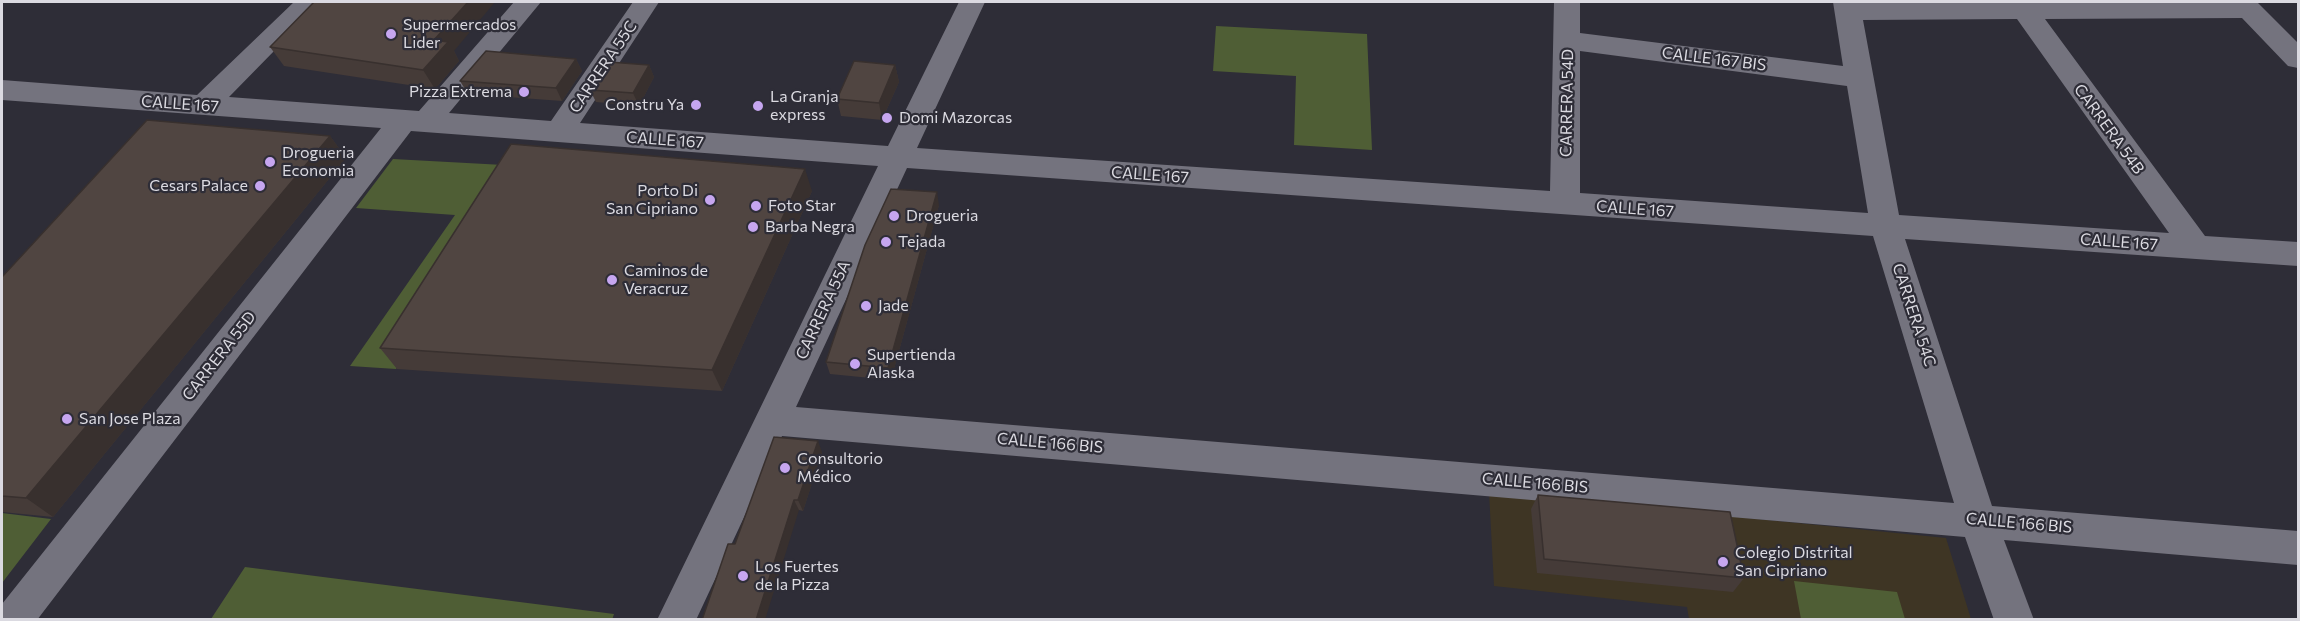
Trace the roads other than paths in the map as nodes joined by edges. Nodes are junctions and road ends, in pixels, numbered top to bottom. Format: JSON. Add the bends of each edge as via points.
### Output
{"nodes":[{"id":1,"x":309,"y":2,"type":"edge"},
{"id":2,"x":528,"y":2,"type":"edge"},
{"id":3,"x":646,"y":2,"type":"edge"},
{"id":4,"x":972,"y":2,"type":"edge"},
{"id":5,"x":1567,"y":2,"type":"edge"},
{"id":6,"x":2246,"y":5,"type":"edge"},
{"id":7,"x":1847,"y":7,"type":"edge"},
{"id":8,"x":2024,"y":10,"type":"junction"},
{"id":9,"x":1567,"y":40,"type":"junction"},
{"id":10,"x":2298,"y":59,"type":"edge"},
{"id":11,"x":1860,"y":78,"type":"junction"},
{"id":12,"x":2,"y":90,"type":"edge"},
{"id":13,"x":204,"y":105,"type":"junction"},
{"id":14,"x":415,"y":121,"type":"junction"},
{"id":15,"x":560,"y":132,"type":"junction"},
{"id":16,"x":896,"y":157,"type":"junction"},
{"id":17,"x":1565,"y":204,"type":"junction"},
{"id":18,"x":1887,"y":226,"type":"junction"},
{"id":19,"x":2196,"y":247,"type":"junction"},
{"id":20,"x":2298,"y":254,"type":"edge"},
{"id":21,"x":771,"y":420,"type":"junction"},
{"id":22,"x":1978,"y":519,"type":"junction"},
{"id":23,"x":2298,"y":548,"type":"edge"},
{"id":24,"x":13,"y":620,"type":"edge"},
{"id":25,"x":676,"y":620,"type":"edge"},
{"id":26,"x":2014,"y":620,"type":"edge"}],
"edges":[{"from":1,"to":13,"type":"street"},
{"from":2,"to":14,"type":"street","name":"CARRERA 55D"},
{"from":3,"to":15,"type":"street","name":"CARRERA 55C"},
{"from":4,"to":16,"type":"street","name":"CARRERA 55A"},
{"from":5,"to":9,"type":"street","name":"CARRERA 54D"},
{"from":6,"to":8,"type":"street"},
{"from":6,"to":10,"type":"street"},
{"from":7,"to":8,"type":"street"},
{"from":7,"to":11,"type":"street","name":"CARRERA 54C"},
{"from":8,"to":19,"type":"street","name":"CARRERA 54B"},
{"from":9,"to":11,"type":"street","name":"CALLE 167 BIS"},
{"from":9,"to":17,"type":"street","name":"CARRERA 54D"},
{"from":11,"to":18,"type":"street","name":"CARRERA 54C"},
{"from":12,"to":13,"type":"street","name":"CALLE 167"},
{"from":13,"to":14,"type":"street","name":"CALLE 167"},
{"from":14,"to":15,"type":"street","name":"CALLE 167"},
{"from":14,"to":24,"type":"street","name":"CARRERA 55D"},
{"from":15,"to":16,"type":"street","name":"CALLE 167"},
{"from":16,"to":17,"type":"street","name":"CALLE 167"},
{"from":16,"to":21,"type":"street","name":"CARRERA 55A"},
{"from":17,"to":18,"type":"street","name":"CALLE 167"},
{"from":18,"to":19,"type":"street","name":"CALLE 167"},
{"from":18,"to":22,"type":"street","name":"CARRERA 54C"},
{"from":19,"to":20,"type":"street","name":"CALLE 167"},
{"from":21,"to":22,"type":"street","name":"CALLE 166 BIS"},
{"from":21,"to":25,"type":"street","name":"CARRERA 55A"},
{"from":22,"to":23,"type":"street","name":"CALLE 166 BIS"},
{"from":22,"to":26,"type":"street","name":"CARRERA 54C"}]}
